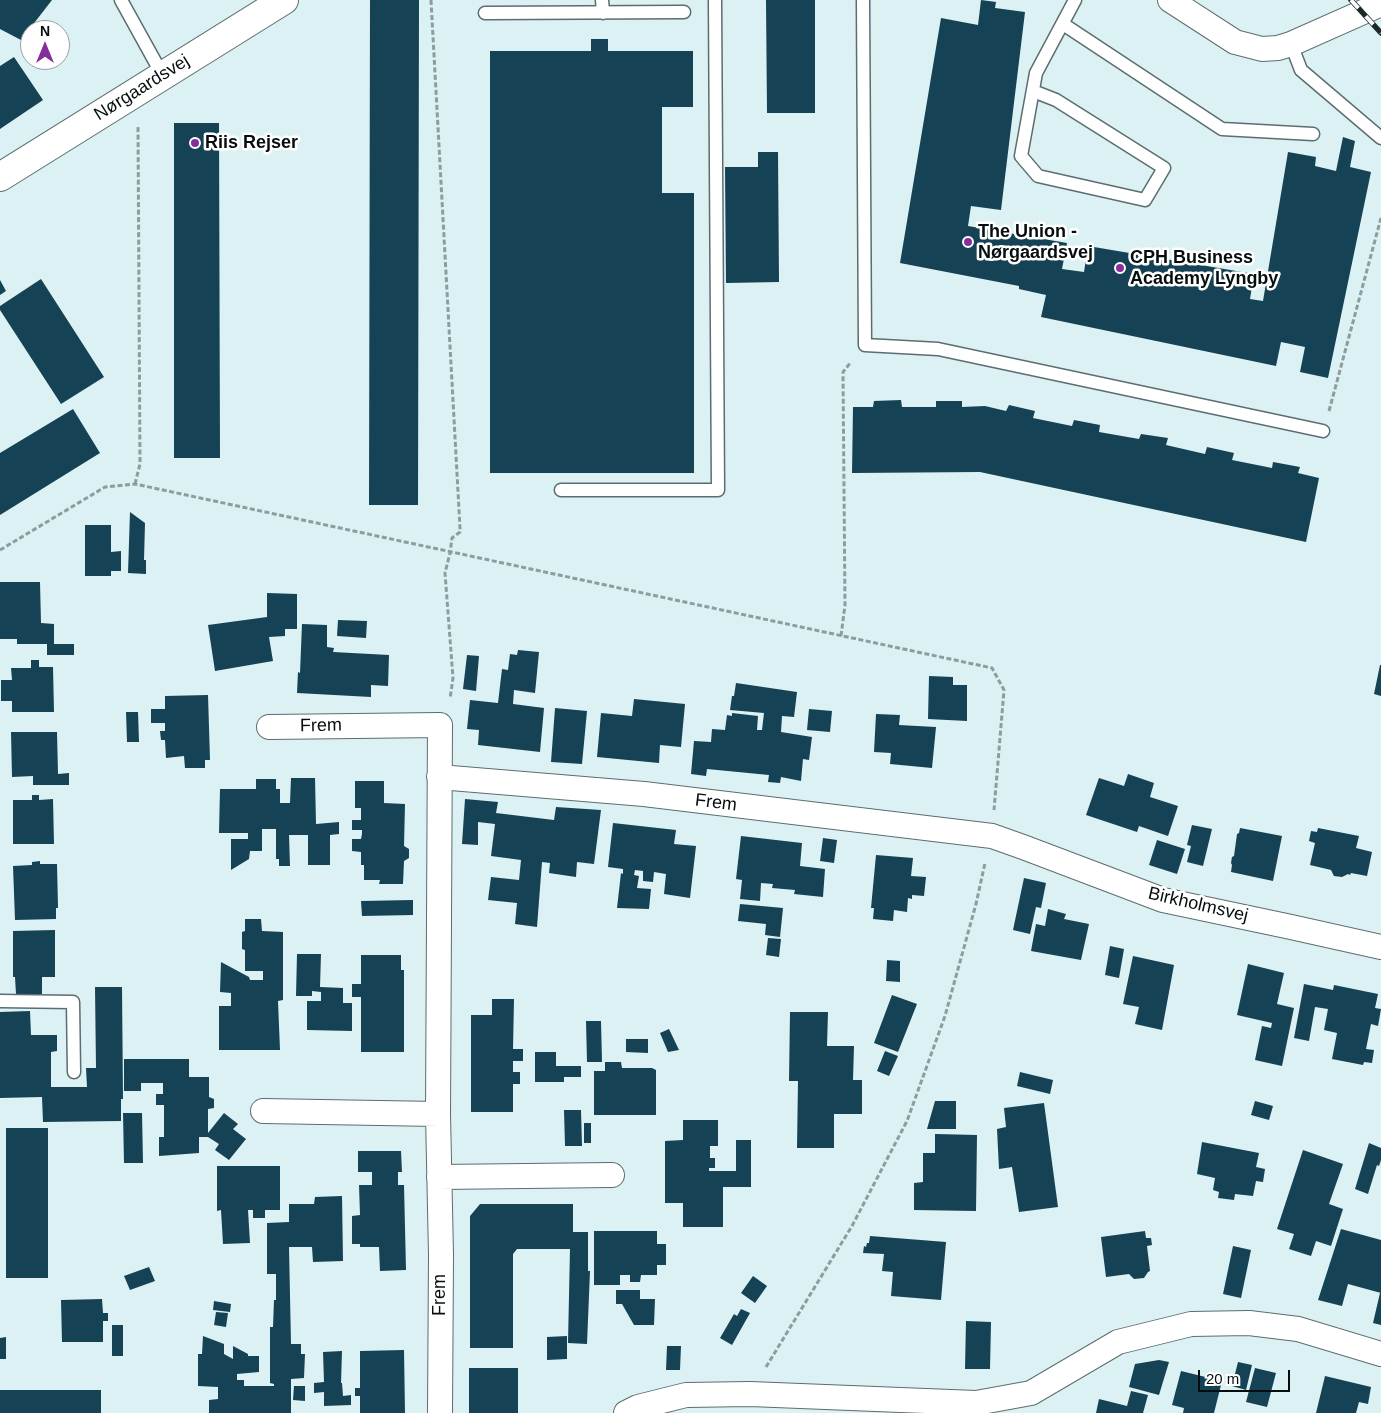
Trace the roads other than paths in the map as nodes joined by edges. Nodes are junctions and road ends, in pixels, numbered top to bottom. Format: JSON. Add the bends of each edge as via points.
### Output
{"nodes":[{"id":1,"x":121,"y":0,"type":"edge"},
{"id":2,"x":284,"y":0,"type":"edge"},
{"id":3,"x":715,"y":0,"type":"edge"},
{"id":4,"x":863,"y":0,"type":"edge"},
{"id":5,"x":1075,"y":0,"type":"edge"},
{"id":6,"x":1170,"y":0,"type":"edge"},
{"id":7,"x":1381,"y":4,"type":"edge"},
{"id":8,"x":602,"y":6,"type":"edge"},
{"id":9,"x":684,"y":12,"type":"dead end"},
{"id":10,"x":485,"y":14,"type":"dead end"},
{"id":11,"x":1063,"y":24,"type":"junction"},
{"id":12,"x":1291,"y":44,"type":"junction"},
{"id":13,"x":162,"y":76,"type":"junction"},
{"id":14,"x":1033,"y":91,"type":"junction"},
{"id":15,"x":1313,"y":134,"type":"dead end"},
{"id":16,"x":1381,"y":138,"type":"edge"},
{"id":17,"x":0,"y":177,"type":"edge"},
{"id":18,"x":1323,"y":431,"type":"road end"},
{"id":19,"x":561,"y":490,"type":"dead end"},
{"id":20,"x":269,"y":727,"type":"dead end"},
{"id":21,"x":439,"y":778,"type":"junction"},
{"id":22,"x":992,"y":836,"type":"joint"},
{"id":23,"x":1381,"y":947,"type":"edge"},
{"id":24,"x":0,"y":1001,"type":"edge"},
{"id":25,"x":74,"y":1072,"type":"dead end"},
{"id":26,"x":263,"y":1111,"type":"dead end"},
{"id":27,"x":438,"y":1114,"type":"junction"},
{"id":28,"x":440,"y":1176,"type":"junction"},
{"id":29,"x":612,"y":1176,"type":"dead end"},
{"id":30,"x":1381,"y":1354,"type":"edge"},
{"id":31,"x":440,"y":1413,"type":"edge"},
{"id":32,"x":626,"y":1413,"type":"edge"}],
"edges":[{"from":1,"to":13,"type":"lane"},
{"from":2,"to":13,"type":"street","name":"Nørgaardsvej"},
{"from":3,"to":19,"type":"lane","via":[[718,490]]},
{"from":4,"to":18,"type":"lane","via":[[865,345],[938,349]]},
{"from":5,"to":11,"type":"lane"},
{"from":6,"to":12,"type":"street","via":[[1235,42],[1262,49]]},
{"from":7,"to":12,"type":"street"},
{"from":8,"to":9,"type":"lane"},
{"from":8,"to":10,"type":"lane"},
{"from":11,"to":14,"type":"lane","via":[[1036,73]]},
{"from":11,"to":15,"type":"lane","via":[[1222,129]]},
{"from":12,"to":16,"type":"lane","via":[[1300,70]]},
{"from":13,"to":17,"type":"street","name":"Nørgaardsvej"},
{"from":14,"to":14,"type":"lane","via":[[1021,156],[1038,176],[1145,200],[1164,168],[1056,100]]},
{"from":20,"to":21,"type":"street","name":"Frem","via":[[440,725]]},
{"from":21,"to":22,"type":"street","name":"Frem","via":[[644,794]]},
{"from":21,"to":27,"type":"street","name":"Frem"},
{"from":22,"to":23,"type":"street","name":"Birkholmsvej","via":[[1162,900]]},
{"from":24,"to":25,"type":"lane","via":[[73,1002]]},
{"from":26,"to":27,"type":"street"},
{"from":27,"to":28,"type":"street","name":"Frem"},
{"from":28,"to":29,"type":"street"},
{"from":28,"to":31,"type":"street","name":"Frem"},
{"from":30,"to":32,"type":"street","via":[[1298,1329],[1249,1323],[1191,1324],[1118,1342],[1031,1393],[976,1403],[750,1394],[686,1395]]}]}
